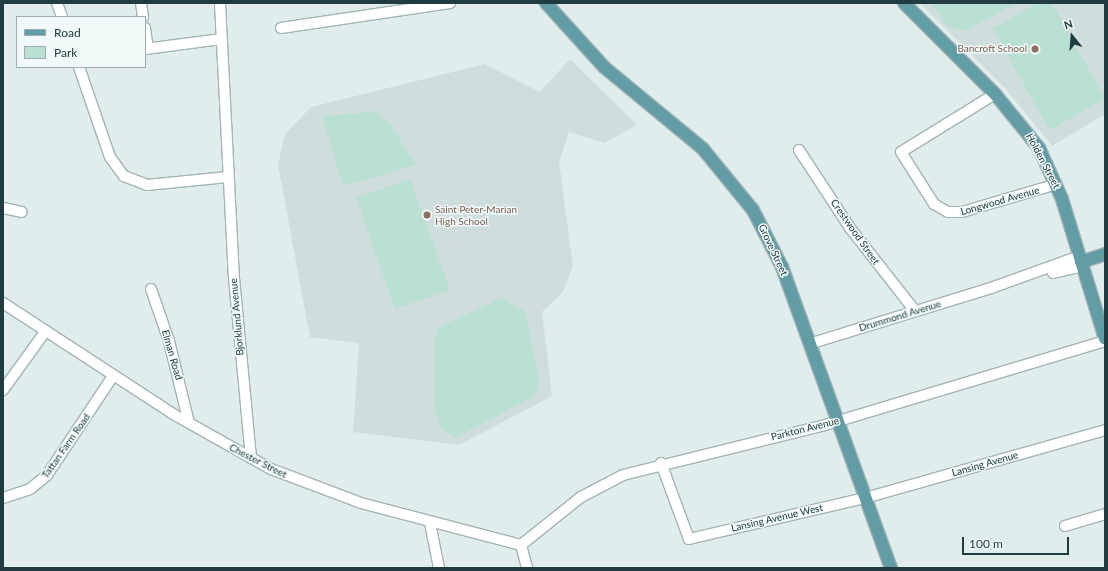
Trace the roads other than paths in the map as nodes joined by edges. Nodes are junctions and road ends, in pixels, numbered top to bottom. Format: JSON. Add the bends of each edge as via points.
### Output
{"nodes":[{"id":1,"x":57,"y":3,"type":"edge"},
{"id":2,"x":141,"y":3,"type":"edge"},
{"id":3,"x":220,"y":3,"type":"edge"},
{"id":4,"x":450,"y":3,"type":"edge"},
{"id":5,"x":546,"y":3,"type":"edge"},
{"id":6,"x":904,"y":3,"type":"edge"},
{"id":7,"x":62,"y":16,"type":"edge"},
{"id":8,"x":143,"y":16,"type":"edge"},
{"id":9,"x":281,"y":28,"type":"dead end"},
{"id":10,"x":146,"y":38,"type":"edge"},
{"id":11,"x":221,"y":38,"type":"junction"},
{"id":12,"x":147,"y":49,"type":"edge"},
{"id":13,"x":79,"y":68,"type":"edge"},
{"id":14,"x":995,"y":94,"type":"junction"},
{"id":15,"x":799,"y":150,"type":"dead end"},
{"id":16,"x":228,"y":177,"type":"junction"},
{"id":17,"x":1057,"y":184,"type":"junction"},
{"id":18,"x":3,"y":208,"type":"edge"},
{"id":19,"x":22,"y":212,"type":"dead end"},
{"id":20,"x":1105,"y":254,"type":"edge"},
{"id":21,"x":1081,"y":261,"type":"junction"},
{"id":22,"x":151,"y":289,"type":"dead end"},
{"id":23,"x":3,"y":303,"type":"edge"},
{"id":24,"x":916,"y":311,"type":"junction"},
{"id":25,"x":45,"y":332,"type":"junction"},
{"id":26,"x":1105,"y":340,"type":"edge"},
{"id":27,"x":810,"y":344,"type":"junction"},
{"id":28,"x":113,"y":376,"type":"junction"},
{"id":29,"x":3,"y":390,"type":"edge"},
{"id":30,"x":838,"y":422,"type":"junction"},
{"id":31,"x":189,"y":423,"type":"junction"},
{"id":32,"x":1105,"y":430,"type":"edge"},
{"id":33,"x":251,"y":458,"type":"junction"},
{"id":34,"x":661,"y":463,"type":"junction"},
{"id":35,"x":3,"y":498,"type":"edge"},
{"id":36,"x":865,"y":498,"type":"junction"},
{"id":37,"x":1105,"y":514,"type":"edge"},
{"id":38,"x":430,"y":523,"type":"junction"},
{"id":39,"x":1064,"y":526,"type":"dead end"},
{"id":40,"x":520,"y":545,"type":"junction"},
{"id":41,"x":440,"y":568,"type":"edge"},
{"id":42,"x":527,"y":568,"type":"edge"},
{"id":43,"x":891,"y":568,"type":"edge"}],
"edges":[{"from":1,"to":7,"type":"street"},
{"from":2,"to":8,"type":"street"},
{"from":3,"to":11,"type":"street","name":"Bjorklund Avenue"},
{"from":4,"to":9,"type":"street"},
{"from":5,"to":27,"type":"main road","name":"Grove Street","via":[[592,56],[703,148],[735,184],[776,252]]},
{"from":6,"to":14,"type":"main road","name":"Holden Street"},
{"from":10,"to":12,"type":"street"},
{"from":11,"to":12,"type":"street"},
{"from":11,"to":16,"type":"street","name":"Bjorklund Avenue"},
{"from":13,"to":16,"type":"street","via":[[110,157],[124,176],[147,185]]},
{"from":14,"to":17,"type":"main road","name":"Holden Street","via":[[1030,135]]},
{"from":14,"to":17,"type":"street","name":"Longwood Avenue","via":[[902,152],[934,204],[943,211],[962,212]]},
{"from":15,"to":24,"type":"street","name":"Crestwood Street","via":[[850,228]]},
{"from":16,"to":33,"type":"street","name":"Bjorklund Avenue"},
{"from":17,"to":21,"type":"main road","name":"Holden Street"},
{"from":18,"to":19,"type":"street"},
{"from":20,"to":21,"type":"main road"},
{"from":21,"to":24,"type":"street","name":"Drummond Avenue"},
{"from":21,"to":26,"type":"main road","name":"Holden Street"},
{"from":22,"to":31,"type":"street","name":"Elman Road","via":[[170,341]]},
{"from":23,"to":25,"type":"street","name":"Chester Street"},
{"from":24,"to":27,"type":"street","name":"Drummond Avenue"},
{"from":25,"to":28,"type":"street","name":"Chester Street"},
{"from":25,"to":29,"type":"street"},
{"from":26,"to":30,"type":"street","name":"Parkton Avenue"},
{"from":27,"to":30,"type":"main road","name":"Grove Street"},
{"from":28,"to":31,"type":"street","name":"Chester Street"},
{"from":28,"to":35,"type":"street","name":"Tattan Farm Road","via":[[43,479],[30,489]]},
{"from":30,"to":34,"type":"street","name":"Parkton Avenue"},
{"from":30,"to":36,"type":"main road","name":"Grove Street"},
{"from":31,"to":33,"type":"street","name":"Chester Street"},
{"from":32,"to":36,"type":"street","name":"Lansing Avenue"},
{"from":33,"to":38,"type":"street","name":"Chester Street","via":[[315,487]]},
{"from":34,"to":36,"type":"street","name":"Lansing Avenue West","via":[[689,539]]},
{"from":34,"to":40,"type":"street","name":"Parkton Avenue","via":[[623,475],[595,489]]},
{"from":36,"to":43,"type":"main road","name":"Grove Street"},
{"from":37,"to":39,"type":"street"},
{"from":38,"to":40,"type":"street","name":"Chester Street"},
{"from":38,"to":41,"type":"street"},
{"from":40,"to":42,"type":"street"}]}
